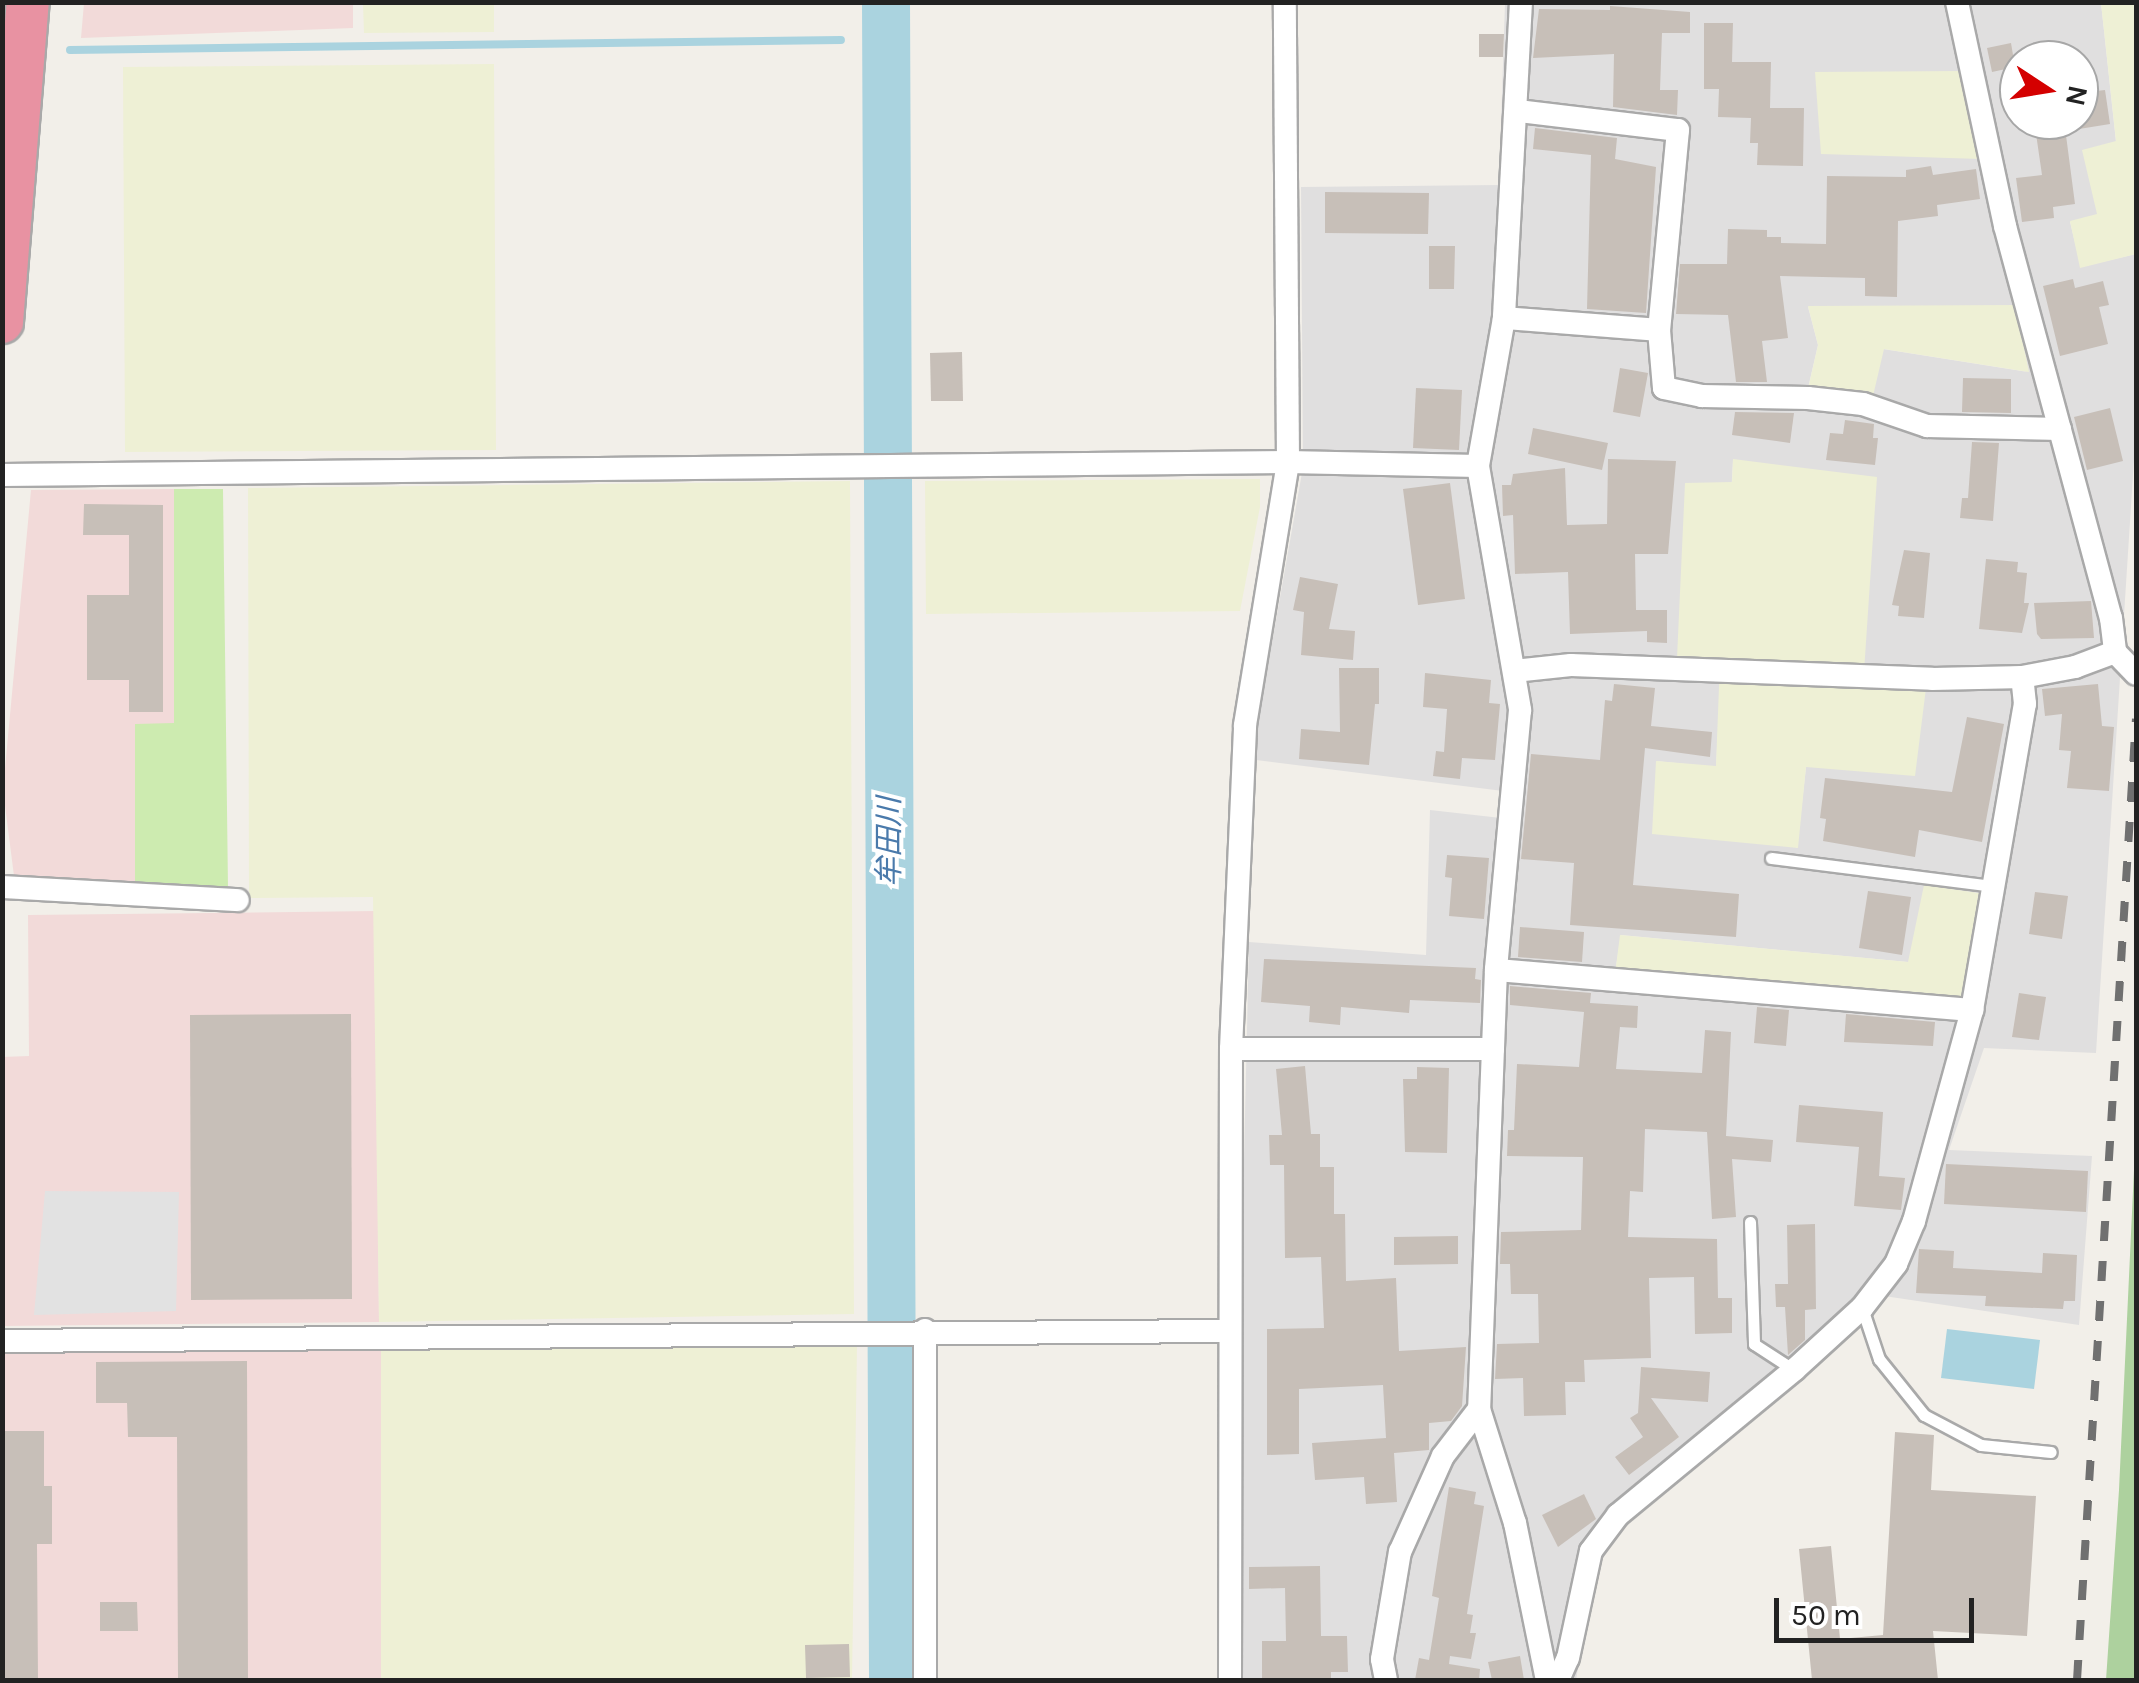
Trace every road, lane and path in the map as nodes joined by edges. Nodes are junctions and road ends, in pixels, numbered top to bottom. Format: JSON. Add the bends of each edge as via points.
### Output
{"nodes":[{"id":1,"x":28,"y":2,"type":"edge"},
{"id":2,"x":1285,"y":2,"type":"edge"},
{"id":3,"x":1521,"y":2,"type":"edge"},
{"id":4,"x":1957,"y":2,"type":"edge"},
{"id":5,"x":1518,"y":112,"type":"junction"},
{"id":6,"x":1504,"y":318,"type":"junction"},
{"id":7,"x":2,"y":322,"type":"edge"},
{"id":8,"x":1659,"y":330,"type":"junction"},
{"id":9,"x":2060,"y":429,"type":"junction"},
{"id":10,"x":1288,"y":462,"type":"junction"},
{"id":11,"x":1478,"y":466,"type":"junction"},
{"id":12,"x":2,"y":474,"type":"edge"},
{"id":13,"x":2116,"y":652,"type":"junction"},
{"id":14,"x":1514,"y":671,"type":"junction"},
{"id":15,"x":2136,"y":674,"type":"edge"},
{"id":16,"x":2022,"y":677,"type":"junction"},
{"id":17,"x":1771,"y":858,"type":"dead end"},
{"id":18,"x":1994,"y":886,"type":"junction"},
{"id":19,"x":2,"y":887,"type":"edge"},
{"id":20,"x":238,"y":900,"type":"dead end"},
{"id":21,"x":1496,"y":970,"type":"junction"},
{"id":22,"x":1972,"y":1010,"type":"junction"},
{"id":23,"x":1493,"y":1048,"type":"junction"},
{"id":24,"x":1232,"y":1049,"type":"junction"},
{"id":25,"x":1750,"y":1222,"type":"dead end"},
{"id":26,"x":1862,"y":1308,"type":"junction"},
{"id":27,"x":921,"y":1330,"type":"junction"},
{"id":28,"x":1228,"y":1331,"type":"junction"},
{"id":29,"x":2,"y":1341,"type":"edge"},
{"id":30,"x":1794,"y":1370,"type":"junction"},
{"id":31,"x":1480,"y":1409,"type":"junction"},
{"id":32,"x":2051,"y":1452,"type":"dead end"},
{"id":33,"x":924,"y":1680,"type":"edge"},
{"id":34,"x":1230,"y":1680,"type":"edge"},
{"id":35,"x":1386,"y":1680,"type":"edge"},
{"id":36,"x":1547,"y":1680,"type":"edge"},
{"id":37,"x":1558,"y":1680,"type":"edge"}],
"edges":[{"from":1,"to":7,"type":"highway"},
{"from":2,"to":10,"type":"street"},
{"from":3,"to":5,"type":"street"},
{"from":4,"to":9,"type":"street","via":[[2005,226]]},
{"from":5,"to":6,"type":"street"},
{"from":5,"to":8,"type":"street","via":[[1678,130]]},
{"from":6,"to":8,"type":"street"},
{"from":6,"to":11,"type":"street"},
{"from":8,"to":9,"type":"street","via":[[1664,388],[1862,404],[1927,426]]},
{"from":9,"to":13,"type":"street"},
{"from":10,"to":11,"type":"street"},
{"from":10,"to":12,"type":"street"},
{"from":10,"to":24,"type":"street","via":[[1245,725]]},
{"from":11,"to":14,"type":"street"},
{"from":13,"to":15,"type":"street"},
{"from":13,"to":16,"type":"street"},
{"from":14,"to":16,"type":"street","via":[[1572,666],[1932,680]]},
{"from":14,"to":21,"type":"street","via":[[1520,710]]},
{"from":16,"to":18,"type":"street","via":[[2025,704]]},
{"from":17,"to":18,"type":"lane"},
{"from":18,"to":22,"type":"street"},
{"from":19,"to":20,"type":"street"},
{"from":21,"to":22,"type":"street"},
{"from":21,"to":23,"type":"street"},
{"from":22,"to":26,"type":"street","via":[[1914,1222],[1896,1264]]},
{"from":23,"to":24,"type":"street"},
{"from":23,"to":31,"type":"street"},
{"from":24,"to":28,"type":"street"},
{"from":25,"to":30,"type":"lane","via":[[1754,1344]]},
{"from":26,"to":30,"type":"street"},
{"from":26,"to":32,"type":"lane","via":[[1879,1359],[1924,1414],[1981,1445]]},
{"from":27,"to":28,"type":"street"},
{"from":27,"to":29,"type":"street"},
{"from":27,"to":33,"type":"street"},
{"from":28,"to":34,"type":"street"},
{"from":30,"to":37,"type":"street","via":[[1618,1516],[1600,1539],[1591,1551]]},
{"from":31,"to":35,"type":"street","via":[[1443,1456],[1400,1552],[1382,1660]]},
{"from":31,"to":36,"type":"street","via":[[1515,1523]]}]}
